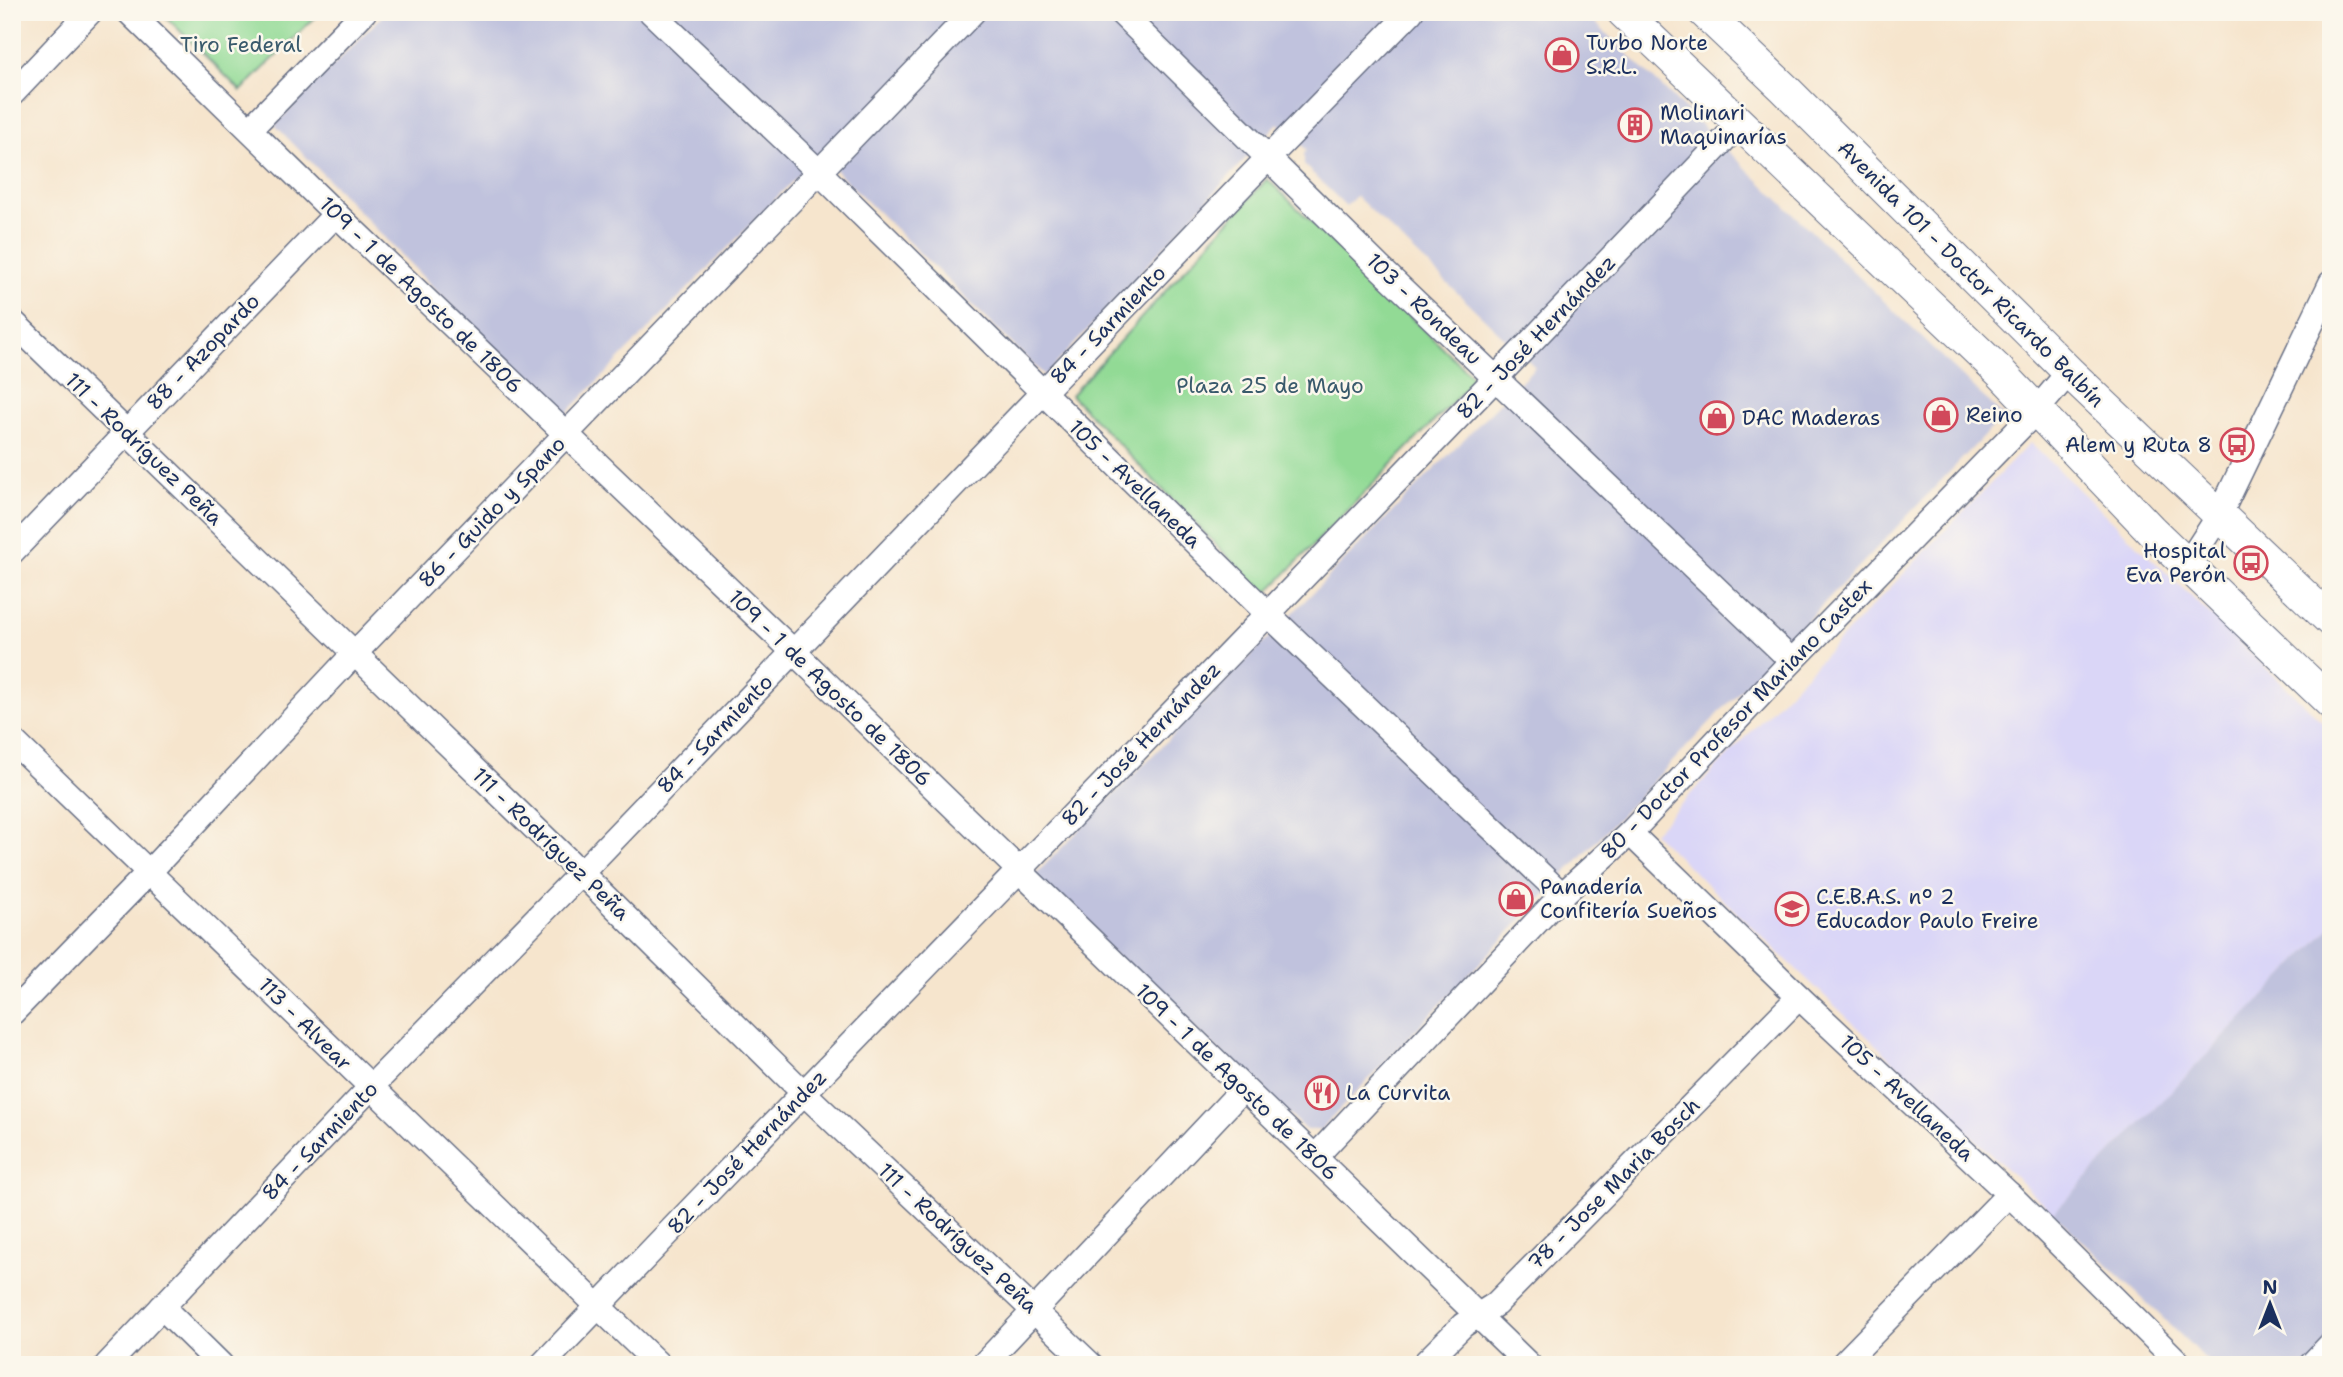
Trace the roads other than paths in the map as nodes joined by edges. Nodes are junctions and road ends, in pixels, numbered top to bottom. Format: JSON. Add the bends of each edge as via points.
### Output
{"nodes":[{"id":1,"x":90,"y":12,"type":"edge"},
{"id":2,"x":129,"y":12,"type":"edge"},
{"id":3,"x":364,"y":12,"type":"edge"},
{"id":4,"x":651,"y":12,"type":"edge"},
{"id":5,"x":973,"y":12,"type":"edge"},
{"id":6,"x":1120,"y":12,"type":"edge"},
{"id":7,"x":1411,"y":12,"type":"edge"},
{"id":8,"x":1623,"y":12,"type":"edge"},
{"id":9,"x":1704,"y":12,"type":"edge"},
{"id":10,"x":12,"y":94,"type":"edge"},
{"id":11,"x":1740,"y":123,"type":"junction"},
{"id":12,"x":250,"y":129,"type":"junction"},
{"id":13,"x":1267,"y":159,"type":"junction"},
{"id":14,"x":819,"y":172,"type":"junction"},
{"id":15,"x":336,"y":214,"type":"junction"},
{"id":16,"x":2331,"y":283,"type":"edge"},
{"id":17,"x":12,"y":321,"type":"edge"},
{"id":18,"x":2069,"y":372,"type":"junction"},
{"id":19,"x":1497,"y":379,"type":"junction"},
{"id":20,"x":1042,"y":393,"type":"junction"},
{"id":21,"x":2036,"y":411,"type":"junction"},
{"id":22,"x":127,"y":430,"type":"junction"},
{"id":23,"x":567,"y":435,"type":"junction"},
{"id":24,"x":2220,"y":514,"type":"junction"},
{"id":25,"x":12,"y":552,"type":"edge"},
{"id":26,"x":2187,"y":565,"type":"junction"},
{"id":27,"x":1267,"y":613,"type":"junction"},
{"id":28,"x":2331,"y":621,"type":"edge"},
{"id":29,"x":794,"y":652,"type":"junction"},
{"id":30,"x":354,"y":654,"type":"junction"},
{"id":31,"x":1792,"y":660,"type":"junction"},
{"id":32,"x":2331,"y":703,"type":"edge"},
{"id":33,"x":12,"y":740,"type":"edge"},
{"id":34,"x":1629,"y":833,"type":"junction"},
{"id":35,"x":150,"y":871,"type":"junction"},
{"id":36,"x":1019,"y":872,"type":"junction"},
{"id":37,"x":581,"y":873,"type":"junction"},
{"id":38,"x":1562,"y":895,"type":"junction"},
{"id":39,"x":1799,"y":997,"type":"junction"},
{"id":40,"x":12,"y":1013,"type":"edge"},
{"id":41,"x":370,"y":1088,"type":"junction"},
{"id":42,"x":1243,"y":1089,"type":"junction"},
{"id":43,"x":804,"y":1093,"type":"junction"},
{"id":44,"x":1315,"y":1157,"type":"junction"},
{"id":45,"x":2009,"y":1194,"type":"junction"},
{"id":46,"x":598,"y":1305,"type":"junction"},
{"id":47,"x":162,"y":1307,"type":"junction"},
{"id":48,"x":1035,"y":1311,"type":"junction"},
{"id":49,"x":1478,"y":1315,"type":"junction"},
{"id":50,"x":2331,"y":1344,"type":"edge"},
{"id":51,"x":107,"y":1365,"type":"edge"},
{"id":52,"x":221,"y":1365,"type":"edge"},
{"id":53,"x":542,"y":1365,"type":"edge"},
{"id":54,"x":659,"y":1365,"type":"edge"},
{"id":55,"x":983,"y":1365,"type":"edge"},
{"id":56,"x":1091,"y":1365,"type":"edge"},
{"id":57,"x":1423,"y":1365,"type":"edge"},
{"id":58,"x":1529,"y":1365,"type":"edge"},
{"id":59,"x":1842,"y":1365,"type":"edge"},
{"id":60,"x":2182,"y":1365,"type":"edge"},
{"id":61,"x":2311,"y":1365,"type":"edge"}],
"edges":[{"from":1,"to":10,"type":"street"},
{"from":2,"to":12,"type":"street","name":"109 - 1 de Agosto de 1806"},
{"from":3,"to":12,"type":"street"},
{"from":4,"to":14,"type":"street","name":"105 - Avellaneda"},
{"from":5,"to":14,"type":"street","name":"86 - Guido y Spano"},
{"from":6,"to":13,"type":"street","name":"103 - Rondeau"},
{"from":7,"to":13,"type":"street","name":"84 - Sarmiento"},
{"from":8,"to":11,"type":"main road"},
{"from":9,"to":18,"type":"main road","name":"Avenida 101 - Doctor Ricardo Balbín"},
{"from":11,"to":19,"type":"street","name":"82 - José Hernández"},
{"from":11,"to":21,"type":"main road"},
{"from":12,"to":15,"type":"street","name":"109 - 1 de Agosto de 1806"},
{"from":13,"to":19,"type":"street","name":"103 - Rondeau"},
{"from":13,"to":20,"type":"street","name":"84 - Sarmiento"},
{"from":14,"to":20,"type":"street","name":"105 - Avellaneda"},
{"from":14,"to":23,"type":"street","name":"86 - Guido y Spano"},
{"from":15,"to":22,"type":"street","name":"88 - Azopardo"},
{"from":15,"to":23,"type":"street","name":"109 - 1 de Agosto de 1806"},
{"from":16,"to":24,"type":"street"},
{"from":17,"to":22,"type":"street","name":"111 - Rodríguez Peña"},
{"from":18,"to":21,"type":"street","name":"80 - Doctor Profesor Mariano Castex"},
{"from":18,"to":24,"type":"main road","name":"Avenida 101 - Doctor Ricardo Balbín"},
{"from":19,"to":27,"type":"street","name":"82 - José Hernández"},
{"from":19,"to":31,"type":"street","name":"103 - Rondeau"},
{"from":20,"to":27,"type":"street","name":"105 - Avellaneda"},
{"from":20,"to":29,"type":"street","name":"84 - Sarmiento"},
{"from":21,"to":26,"type":"main road"},
{"from":21,"to":31,"type":"street","name":"80 - Doctor Profesor Mariano Castex"},
{"from":22,"to":25,"type":"street","name":"88 - Azopardo"},
{"from":22,"to":30,"type":"street","name":"111 - Rodríguez Peña"},
{"from":23,"to":29,"type":"street","name":"109 - 1 de Agosto de 1806"},
{"from":23,"to":30,"type":"street","name":"86 - Guido y Spano"},
{"from":24,"to":26,"type":"street"},
{"from":24,"to":28,"type":"main road","name":"Avenida 101 - Doctor Ricardo Balbín"},
{"from":26,"to":32,"type":"main road"},
{"from":27,"to":36,"type":"street","name":"82 - José Hernández"},
{"from":27,"to":38,"type":"street","name":"105 - Avellaneda"},
{"from":29,"to":36,"type":"street","name":"109 - 1 de Agosto de 1806"},
{"from":29,"to":37,"type":"street","name":"84 - Sarmiento"},
{"from":30,"to":35,"type":"street","name":"86 - Guido y Spano"},
{"from":30,"to":37,"type":"street","name":"111 - Rodríguez Peña"},
{"from":31,"to":34,"type":"street","name":"80 - Doctor Profesor Mariano Castex"},
{"from":33,"to":35,"type":"street","name":"113 - Alvear"},
{"from":34,"to":38,"type":"street","name":"80 - Doctor Profesor Mariano Castex"},
{"from":34,"to":39,"type":"street","name":"105 - Avellaneda"},
{"from":35,"to":40,"type":"street","name":"86 - Guido y Spano"},
{"from":35,"to":41,"type":"street","name":"113 - Alvear"},
{"from":36,"to":42,"type":"street","name":"109 - 1 de Agosto de 1806"},
{"from":36,"to":43,"type":"street","name":"82 - José Hernández"},
{"from":37,"to":41,"type":"street","name":"84 - Sarmiento"},
{"from":37,"to":43,"type":"street","name":"111 - Rodríguez Peña"},
{"from":38,"to":44,"type":"street","name":"80 - Doctor Profesor Mariano Castex"},
{"from":39,"to":45,"type":"street","name":"105 - Avellaneda"},
{"from":39,"to":49,"type":"street","name":"78 - Jose Maria Bosch","via":[[1496,1304]]},
{"from":41,"to":46,"type":"street","name":"113 - Alvear"},
{"from":41,"to":47,"type":"street","name":"84 - Sarmiento"},
{"from":42,"to":44,"type":"street","name":"109 - 1 de Agosto de 1806"},
{"from":42,"to":48,"type":"street"},
{"from":43,"to":46,"type":"street","name":"82 - José Hernández"},
{"from":43,"to":48,"type":"street","name":"111 - Rodríguez Peña"},
{"from":44,"to":49,"type":"street","name":"109 - 1 de Agosto de 1806"},
{"from":45,"to":59,"type":"street"},
{"from":45,"to":60,"type":"street","name":"105 - Avellaneda"},
{"from":46,"to":53,"type":"street","name":"82 - José Hernández"},
{"from":46,"to":54,"type":"street","name":"113 - Alvear"},
{"from":47,"to":51,"type":"street","name":"84 - Sarmiento"},
{"from":47,"to":52,"type":"street"},
{"from":48,"to":55,"type":"street"},
{"from":48,"to":56,"type":"street","name":"111 - Rodríguez Peña"},
{"from":49,"to":57,"type":"street","name":"78 - Jose Maria Bosch"},
{"from":49,"to":58,"type":"street","name":"109 - 1 de Agosto de 1806"},
{"from":50,"to":61,"type":"street"}]}
